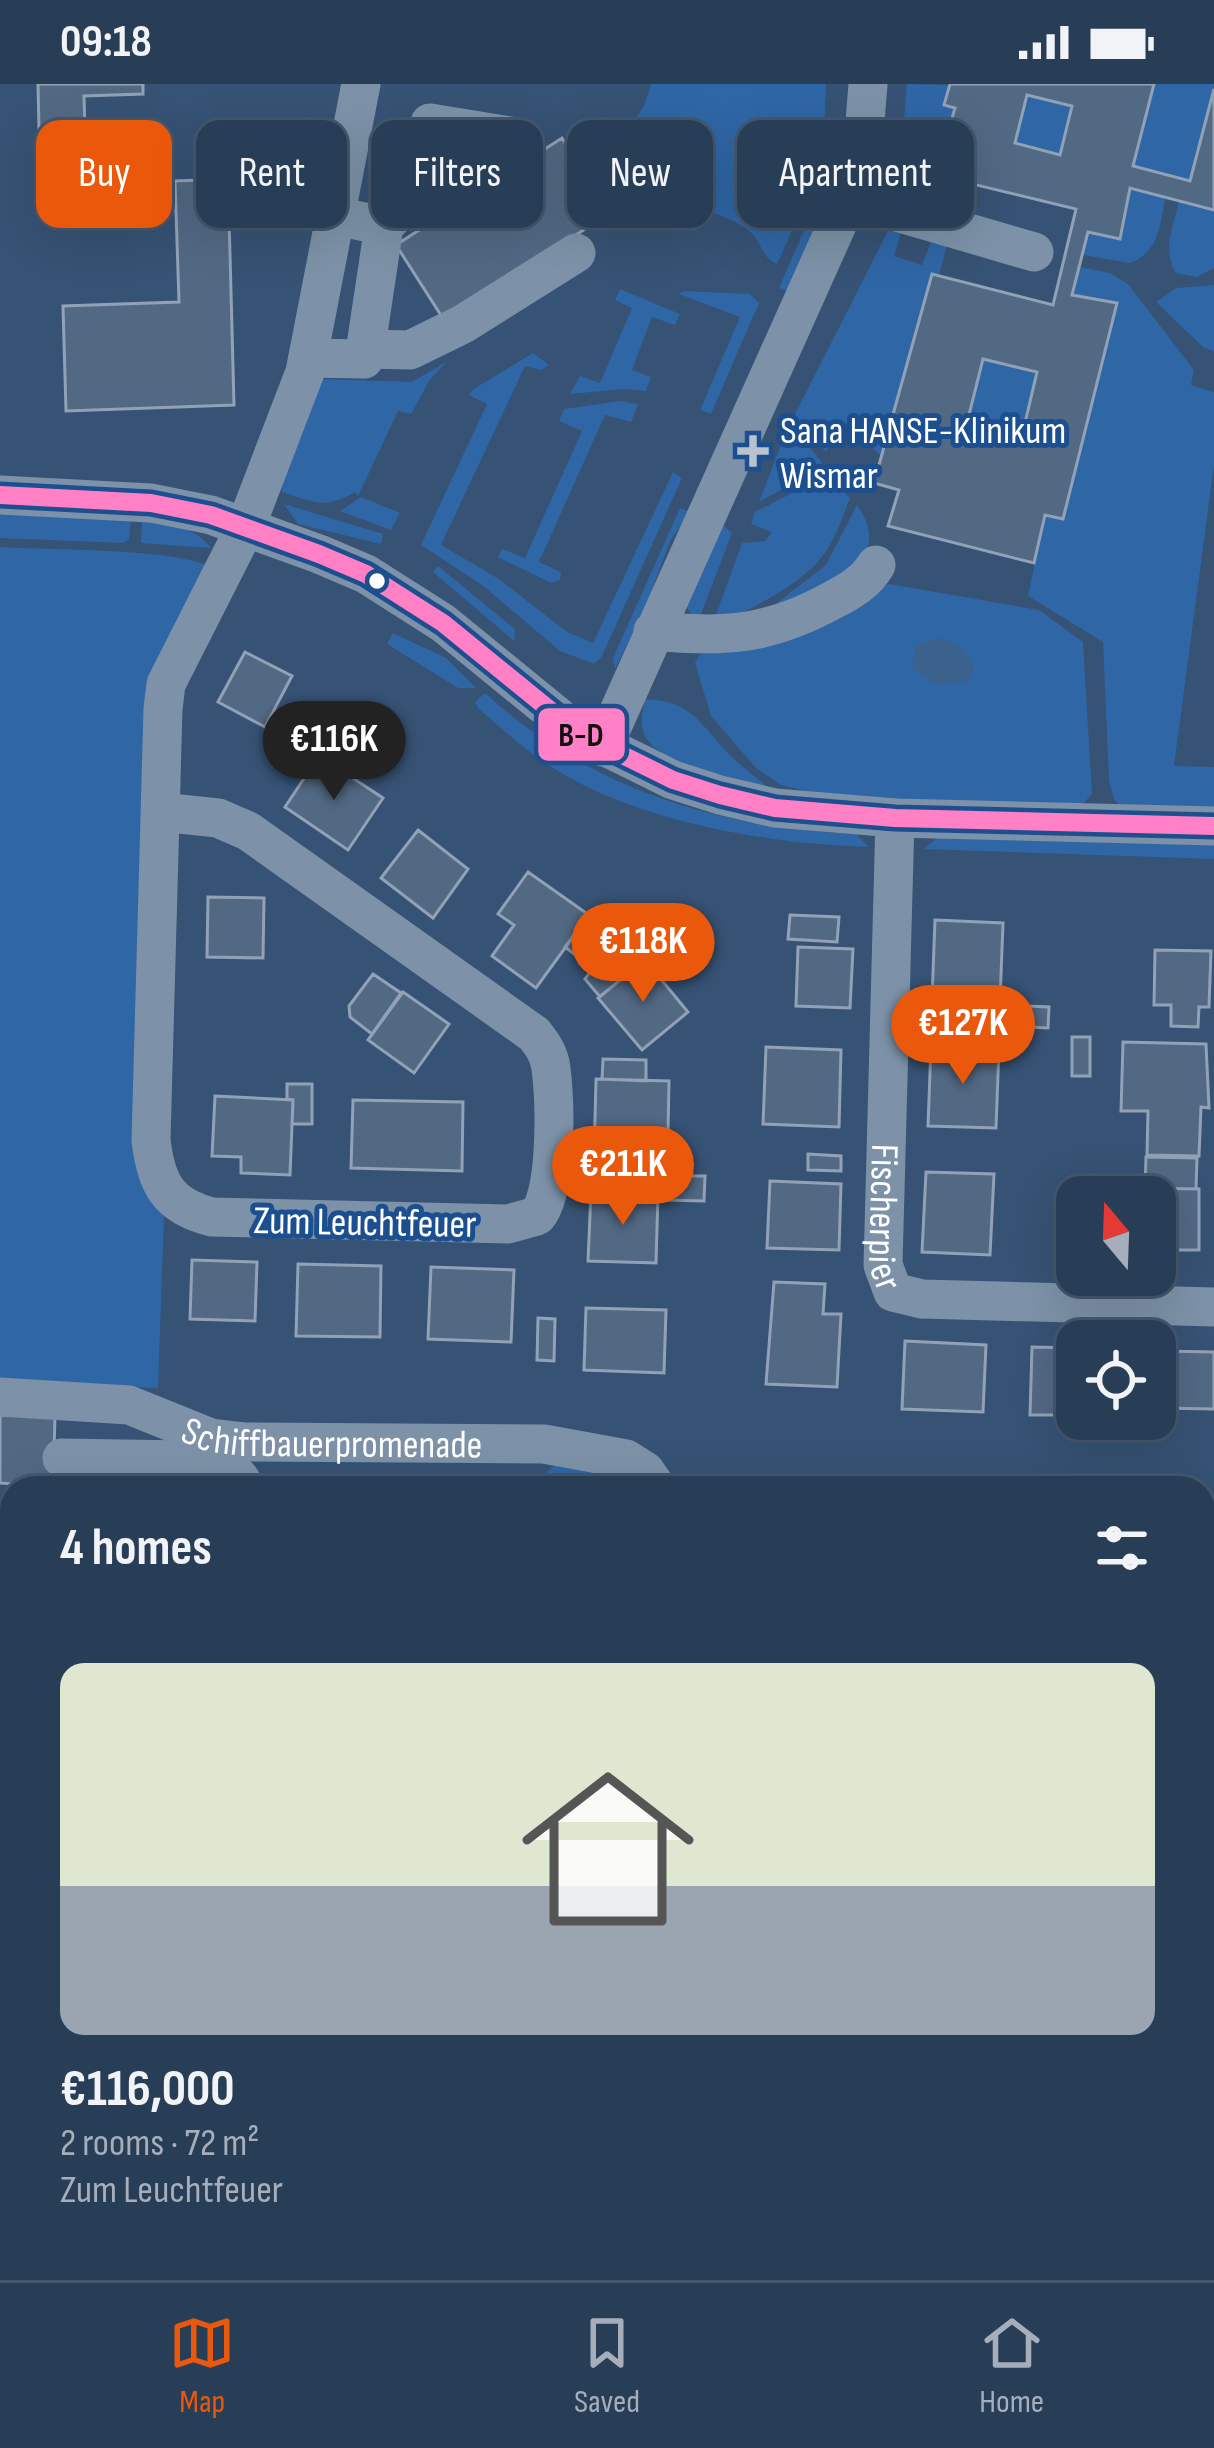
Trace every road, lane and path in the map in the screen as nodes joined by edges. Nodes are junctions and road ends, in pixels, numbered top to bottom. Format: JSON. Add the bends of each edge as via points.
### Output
{"nodes":[{"id":1,"x":362,"y":84,"type":"edge"},
{"id":2,"x":868,"y":84,"type":"edge"},
{"id":3,"x":865,"y":120,"type":"edge"},
{"id":4,"x":347,"y":161,"type":"edge"},
{"id":5,"x":334,"y":228,"type":"edge"},
{"id":6,"x":384,"y":228,"type":"edge"},
{"id":7,"x":836,"y":228,"type":"edge"},
{"id":8,"x":953,"y":228,"type":"edge"},
{"id":9,"x":1034,"y":252,"type":"dead end"},
{"id":10,"x":576,"y":253,"type":"dead end"},
{"id":11,"x":365,"y":349,"type":"junction"},
{"id":12,"x":308,"y":358,"type":"junction"},
{"id":13,"x":0,"y":495,"type":"edge"},
{"id":14,"x":246,"y":526,"type":"junction"},
{"id":15,"x":876,"y":565,"type":"dead end"},
{"id":16,"x":653,"y":631,"type":"junction"},
{"id":17,"x":603,"y":747,"type":"junction"},
{"id":18,"x":161,"y":812,"type":"junction"},
{"id":19,"x":896,"y":818,"type":"junction"},
{"id":20,"x":1214,"y":826,"type":"edge"},
{"id":21,"x":1214,"y":1307,"type":"edge"},
{"id":22,"x":0,"y":1397,"type":"edge"},
{"id":23,"x":62,"y":1458,"type":"dead end"},
{"id":24,"x":185,"y":1466,"type":"edge"},
{"id":25,"x":240,"y":1476,"type":"edge"},
{"id":26,"x":647,"y":1476,"type":"edge"}],
"edges":[{"from":1,"to":4,"type":"street","name":"Zum Leuchtfeuer"},
{"from":2,"to":3,"type":"street"},
{"from":5,"to":12,"type":"street","name":"Zum Leuchtfeuer"},
{"from":6,"to":11,"type":"street"},
{"from":7,"to":16,"type":"street"},
{"from":8,"to":9,"type":"street"},
{"from":10,"to":11,"type":"street","via":[[410,350]]},
{"from":11,"to":12,"type":"street","via":[[364,359]]},
{"from":12,"to":14,"type":"street","name":"Zum Leuchtfeuer"},
{"from":13,"to":14,"type":"street","via":[[151,503]]},
{"from":14,"to":17,"type":"street","via":[[409,599]]},
{"from":14,"to":18,"type":"street","name":"Zum Leuchtfeuer","via":[[166,684]]},
{"from":15,"to":16,"type":"street","via":[[860,584],[779,626],[736,634]]},
{"from":16,"to":17,"type":"street"},
{"from":17,"to":19,"type":"street","via":[[720,795]]},
{"from":18,"to":18,"type":"street","name":"Zum Leuchtfeuer","via":[[218,818],[248,831],[535,1034],[551,1066],[552,1121],[550,1195],[537,1216],[508,1225],[212,1217],[172,1200],[152,1140]]},
{"from":19,"to":20,"type":"street"},
{"from":19,"to":21,"type":"street","name":"Fischerpier","via":[[883,1264],[893,1292]]},
{"from":22,"to":24,"type":"street","name":"Schiffbauerpromenade","via":[[129,1405]]},
{"from":23,"to":24,"type":"street"},
{"from":24,"to":25,"type":"street"},
{"from":24,"to":26,"type":"street","name":"Schiffbauerpromenade","via":[[211,1438],[515,1442],[584,1449],[637,1465]]}]}
